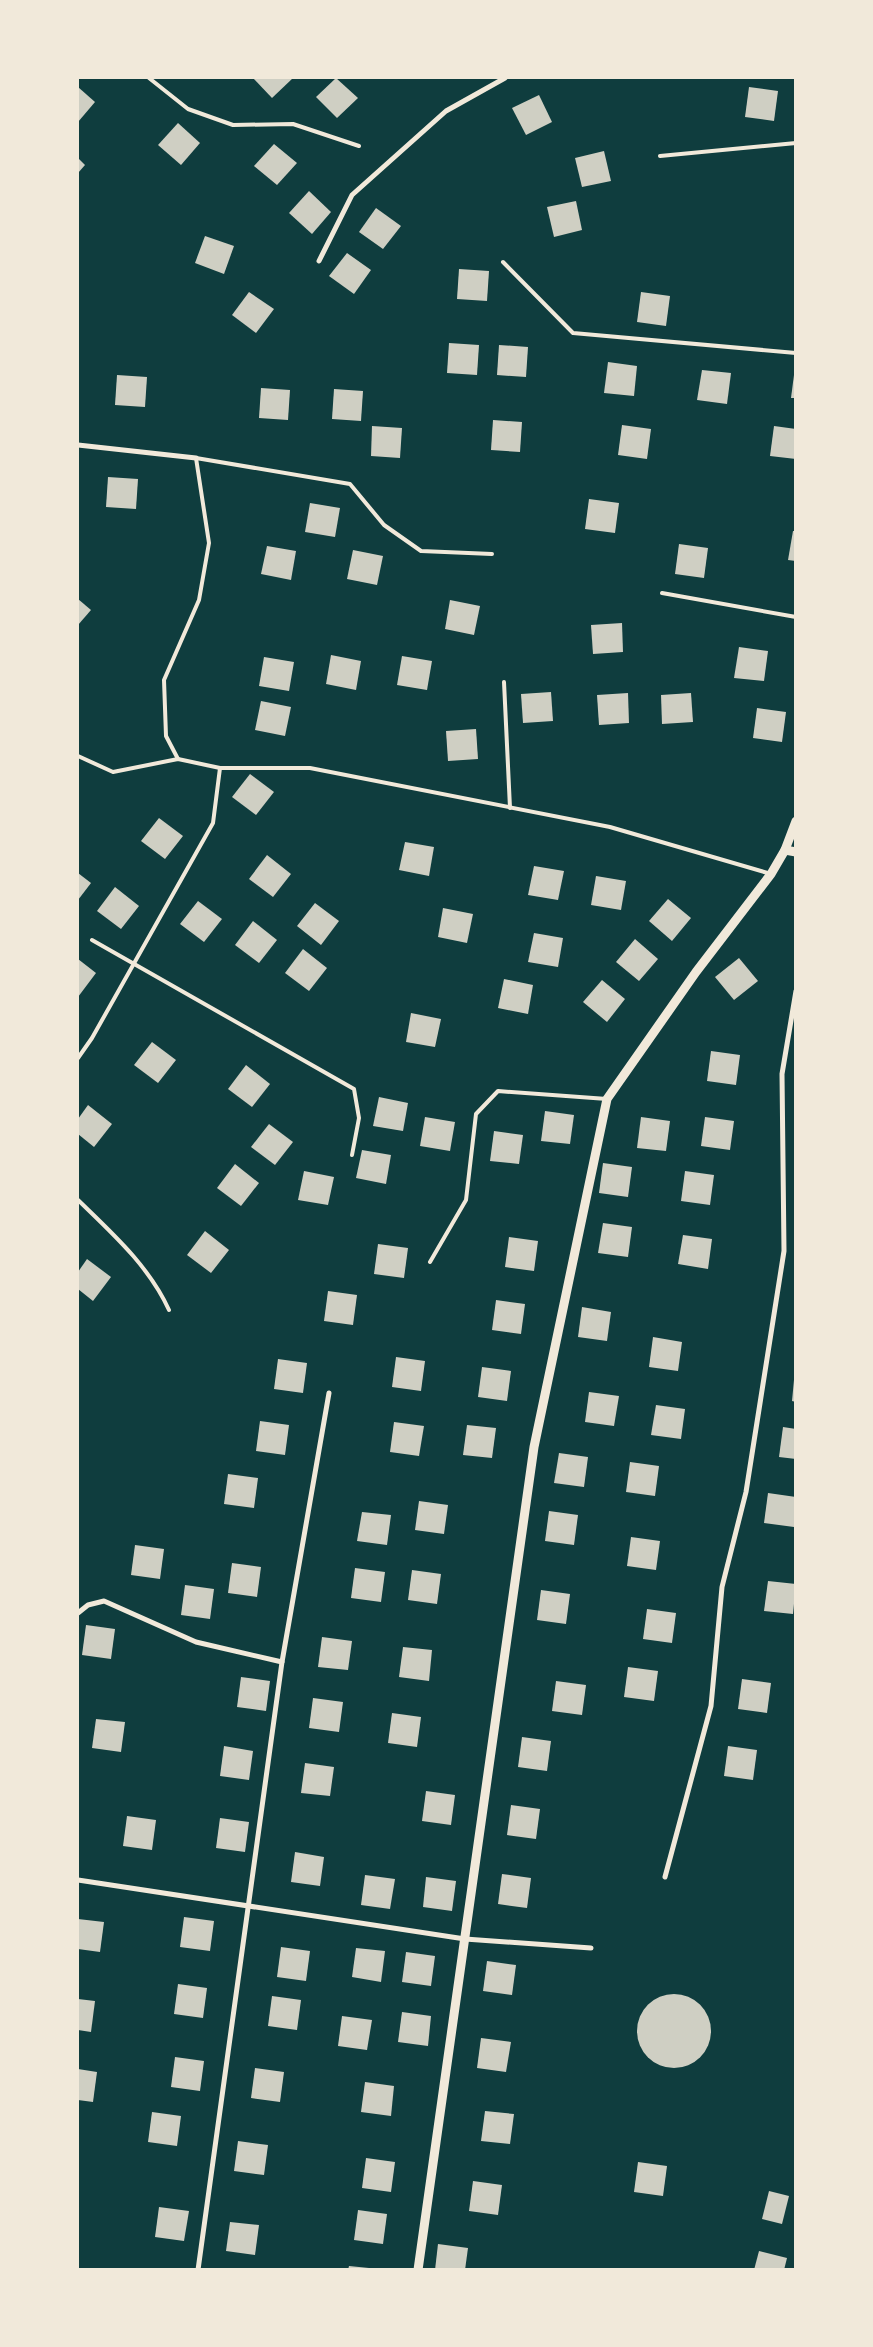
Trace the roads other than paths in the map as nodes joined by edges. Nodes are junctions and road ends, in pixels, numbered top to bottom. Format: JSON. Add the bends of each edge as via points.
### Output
{"nodes":[{"id":1,"x":149,"y":78,"type":"edge"},
{"id":2,"x":505,"y":78,"type":"edge"},
{"id":3,"x":796,"y":143,"type":"edge"},
{"id":4,"x":359,"y":146,"type":"dead end"},
{"id":5,"x":660,"y":156,"type":"dead end"},
{"id":6,"x":319,"y":262,"type":"dead end"},
{"id":7,"x":503,"y":262,"type":"dead end"},
{"id":8,"x":796,"y":353,"type":"edge"},
{"id":9,"x":78,"y":445,"type":"edge"},
{"id":10,"x":196,"y":458,"type":"junction"},
{"id":11,"x":492,"y":554,"type":"dead end"},
{"id":12,"x":662,"y":593,"type":"dead end"},
{"id":13,"x":796,"y":617,"type":"edge"},
{"id":14,"x":504,"y":682,"type":"dead end"},
{"id":15,"x":78,"y":756,"type":"edge"},
{"id":16,"x":178,"y":759,"type":"junction"},
{"id":17,"x":220,"y":768,"type":"junction"},
{"id":18,"x":510,"y":808,"type":"junction"},
{"id":19,"x":796,"y":822,"type":"edge"},
{"id":20,"x":785,"y":850,"type":"junction"},
{"id":21,"x":796,"y":852,"type":"edge"},
{"id":22,"x":771,"y":874,"type":"junction"},
{"id":23,"x":92,"y":940,"type":"dead end"},
{"id":24,"x":133,"y":965,"type":"junction"},
{"id":25,"x":796,"y":991,"type":"edge"},
{"id":26,"x":78,"y":1058,"type":"edge"},
{"id":27,"x":607,"y":1099,"type":"junction"},
{"id":28,"x":352,"y":1155,"type":"dead end"},
{"id":29,"x":78,"y":1200,"type":"edge"},
{"id":30,"x":430,"y":1262,"type":"dead end"},
{"id":31,"x":169,"y":1310,"type":"dead end"},
{"id":32,"x":329,"y":1392,"type":"dead end"},
{"id":33,"x":78,"y":1613,"type":"edge"},
{"id":34,"x":282,"y":1662,"type":"junction"},
{"id":35,"x":665,"y":1877,"type":"dead end"},
{"id":36,"x":78,"y":1880,"type":"edge"},
{"id":37,"x":249,"y":1907,"type":"junction"},
{"id":38,"x":465,"y":1939,"type":"junction"},
{"id":39,"x":591,"y":1948,"type":"dead end"},
{"id":40,"x":198,"y":2270,"type":"edge"},
{"id":41,"x":418,"y":2270,"type":"edge"}],
"edges":[{"from":1,"to":4,"type":"lane","via":[[188,109],[233,125],[293,124]]},
{"from":2,"to":6,"type":"street","via":[[446,111],[352,195]]},
{"from":3,"to":5,"type":"lane"},
{"from":7,"to":8,"type":"lane","via":[[573,333]]},
{"from":9,"to":10,"type":"street"},
{"from":10,"to":11,"type":"lane","via":[[350,484],[384,525],[421,551]]},
{"from":10,"to":16,"type":"lane","via":[[209,543],[199,600],[164,680],[166,736]]},
{"from":12,"to":13,"type":"lane"},
{"from":14,"to":18,"type":"lane"},
{"from":15,"to":16,"type":"lane","via":[[112,772]]},
{"from":16,"to":17,"type":"lane"},
{"from":17,"to":18,"type":"lane","via":[[310,768]]},
{"from":17,"to":24,"type":"lane","via":[[213,823]]},
{"from":18,"to":22,"type":"lane","via":[[610,827]]},
{"from":19,"to":20,"type":"street"},
{"from":20,"to":21,"type":"street"},
{"from":20,"to":22,"type":"street"},
{"from":22,"to":27,"type":"street","via":[[696,972]]},
{"from":23,"to":24,"type":"lane"},
{"from":24,"to":26,"type":"lane"},
{"from":24,"to":28,"type":"lane","via":[[354,1090],[359,1118]]},
{"from":25,"to":35,"type":"street","via":[[782,1074],[784,1251],[746,1492],[722,1587],[711,1706]]},
{"from":27,"to":30,"type":"lane","via":[[498,1091],[476,1114],[466,1200]]},
{"from":27,"to":38,"type":"street","via":[[534,1447]]},
{"from":29,"to":31,"type":"lane","via":[[128,1248],[162,1294]]},
{"from":32,"to":34,"type":"street"},
{"from":33,"to":34,"type":"street","via":[[88,1605],[104,1601],[196,1642]]},
{"from":34,"to":37,"type":"street"},
{"from":36,"to":37,"type":"street"},
{"from":37,"to":38,"type":"street"},
{"from":37,"to":40,"type":"street"},
{"from":38,"to":39,"type":"street"},
{"from":38,"to":41,"type":"street"}]}
